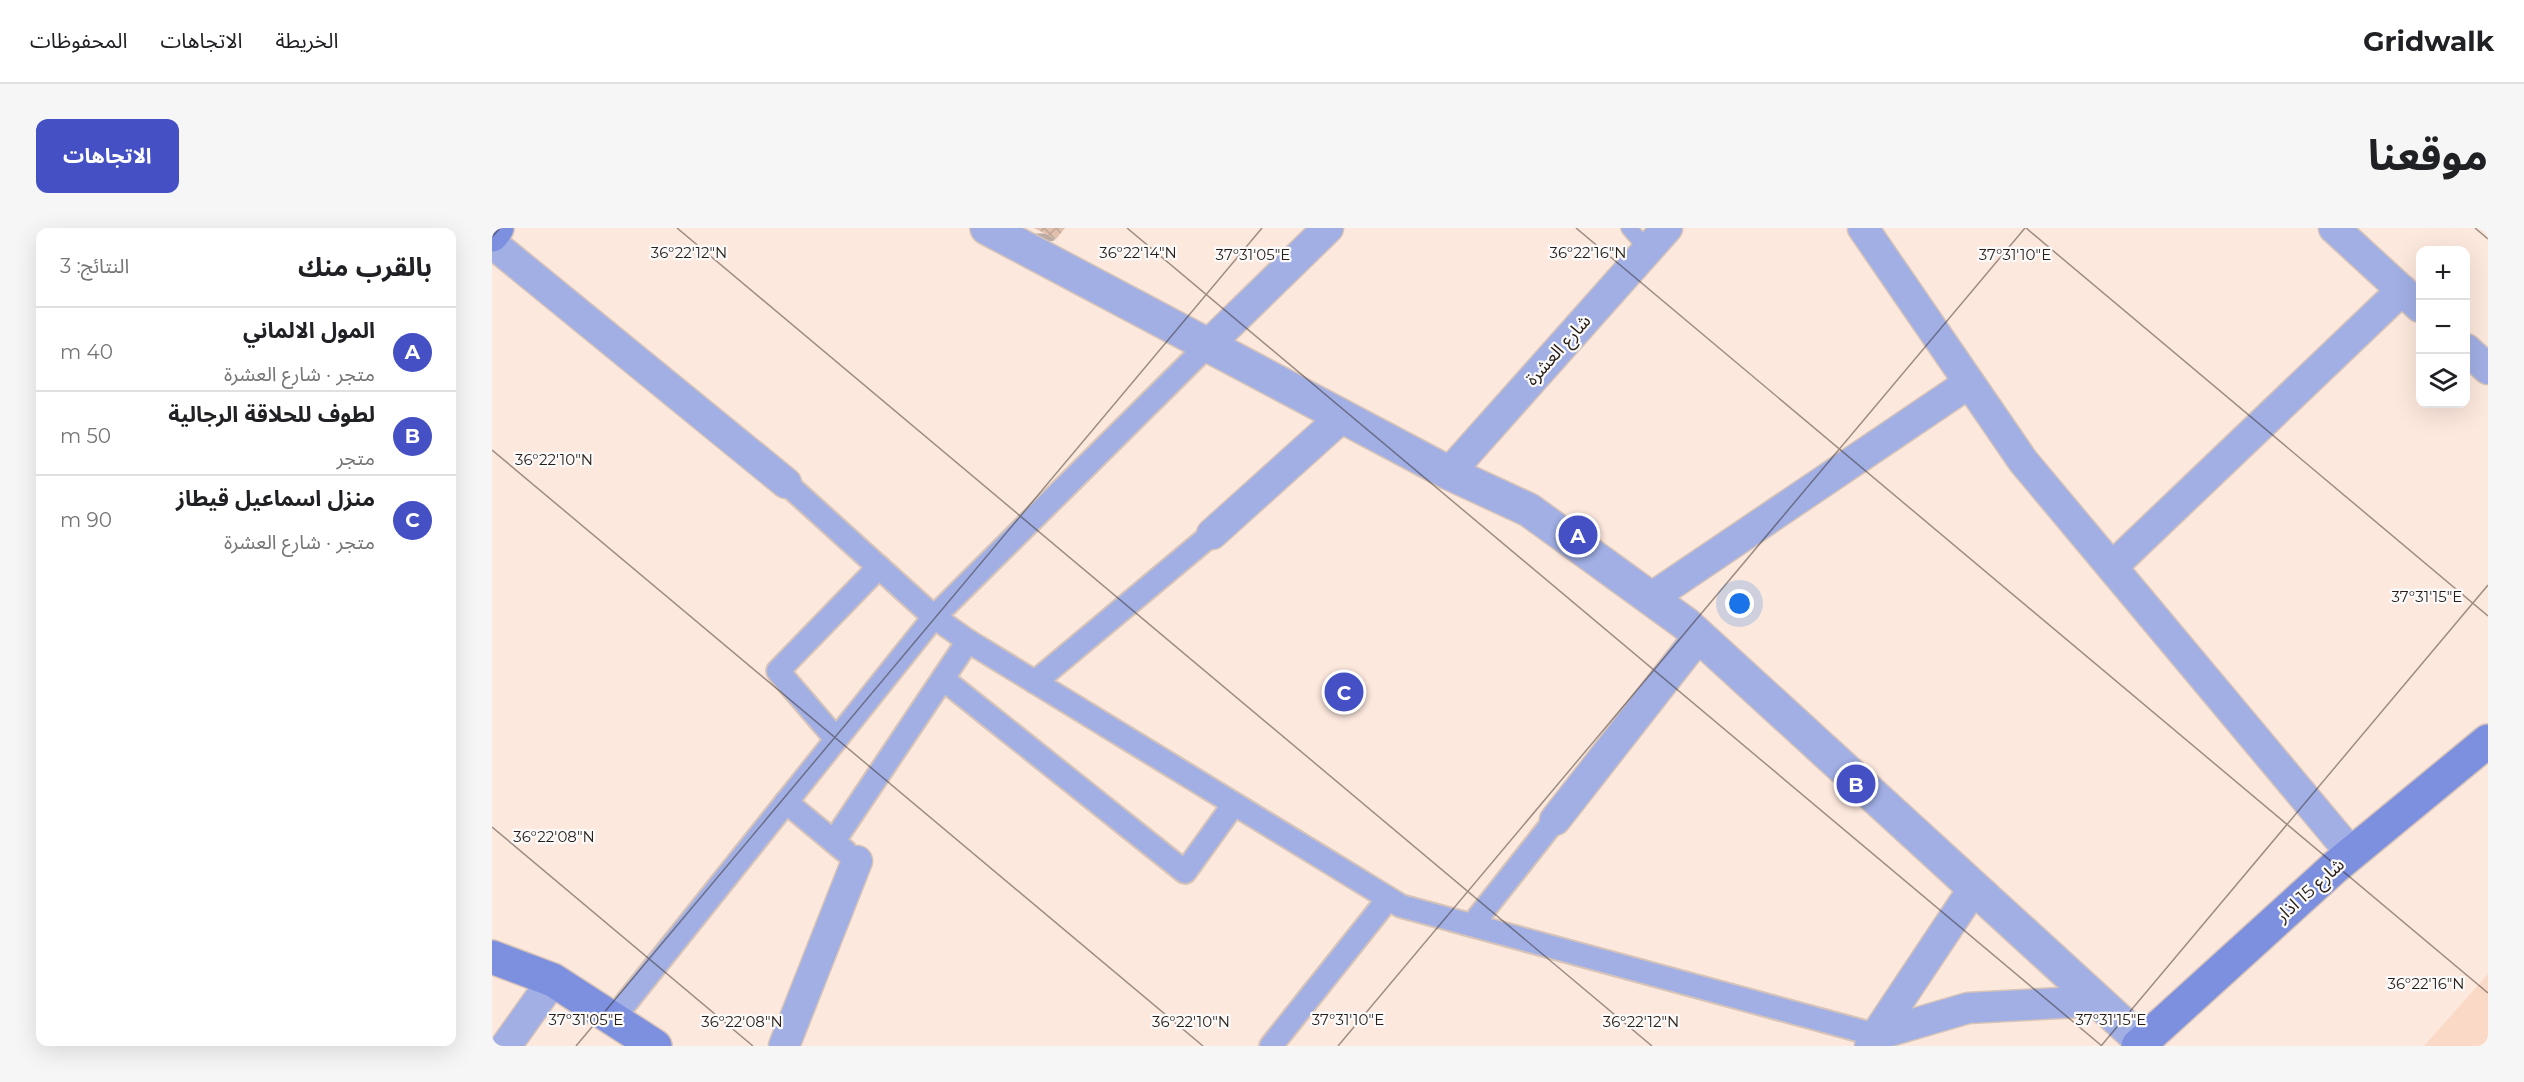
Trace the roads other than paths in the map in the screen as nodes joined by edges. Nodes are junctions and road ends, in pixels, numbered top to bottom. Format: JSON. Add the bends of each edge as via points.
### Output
{"nodes":[{"id":1,"x":497,"y":228,"type":"edge"},
{"id":2,"x":987,"y":228,"type":"edge"},
{"id":3,"x":1328,"y":228,"type":"edge"},
{"id":4,"x":1667,"y":228,"type":"edge"},
{"id":5,"x":1863,"y":228,"type":"edge"},
{"id":6,"x":2334,"y":228,"type":"edge"},
{"id":7,"x":492,"y":235,"type":"edge"},
{"id":8,"x":1638,"y":239,"type":"edge"},
{"id":9,"x":492,"y":243,"type":"edge"},
{"id":10,"x":2411,"y":299,"type":"edge"},
{"id":11,"x":1208,"y":345,"type":"junction"},
{"id":12,"x":2470,"y":353,"type":"edge"},
{"id":13,"x":2488,"y":369,"type":"edge"},
{"id":14,"x":1969,"y":383,"type":"junction"},
{"id":15,"x":1343,"y":416,"type":"junction"},
{"id":16,"x":1449,"y":473,"type":"junction"},
{"id":17,"x":786,"y":483,"type":"joint"},
{"id":18,"x":1212,"y":534,"type":"joint"},
{"id":19,"x":879,"y":567,"type":"junction"},
{"id":20,"x":2112,"y":567,"type":"junction"},
{"id":21,"x":1651,"y":598,"type":"junction"},
{"id":22,"x":934,"y":617,"type":"junction"},
{"id":23,"x":1699,"y":636,"type":"junction"},
{"id":24,"x":968,"y":641,"type":"junction"},
{"id":25,"x":943,"y":679,"type":"junction"},
{"id":26,"x":1035,"y":682,"type":"junction"},
{"id":27,"x":836,"y":739,"type":"junction"},
{"id":28,"x":2488,"y":741,"type":"edge"},
{"id":29,"x":786,"y":802,"type":"junction"},
{"id":30,"x":1234,"y":804,"type":"junction"},
{"id":31,"x":1555,"y":819,"type":"joint"},
{"id":32,"x":834,"y":842,"type":"junction"},
{"id":33,"x":2351,"y":853,"type":"junction"},
{"id":34,"x":858,"y":861,"type":"joint"},
{"id":35,"x":1974,"y":888,"type":"junction"},
{"id":36,"x":1388,"y":899,"type":"junction"},
{"id":37,"x":1472,"y":925,"type":"junction"},
{"id":38,"x":492,"y":957,"type":"edge"},
{"id":39,"x":553,"y":980,"type":"junction"},
{"id":40,"x":2098,"y":1001,"type":"junction"},
{"id":41,"x":613,"y":1018,"type":"junction"},
{"id":42,"x":1873,"y":1041,"type":"edge"},
{"id":43,"x":2142,"y":1045,"type":"edge"},
{"id":44,"x":506,"y":1046,"type":"edge"},
{"id":45,"x":655,"y":1046,"type":"edge"},
{"id":46,"x":784,"y":1046,"type":"edge"},
{"id":47,"x":1271,"y":1046,"type":"edge"}],
"edges":[{"from":1,"to":7,"type":"main road"},
{"from":2,"to":11,"type":"street"},
{"from":3,"to":11,"type":"street"},
{"from":4,"to":8,"type":"street","name":"شارع العشرة"},
{"from":5,"to":14,"type":"street"},
{"from":6,"to":10,"type":"street"},
{"from":8,"to":16,"type":"street","name":"شارع العشرة"},
{"from":9,"to":17,"type":"street"},
{"from":10,"to":20,"type":"street"},
{"from":11,"to":15,"type":"street"},
{"from":11,"to":22,"type":"street"},
{"from":12,"to":13,"type":"street"},
{"from":14,"to":20,"type":"street","via":[[2023,461]]},
{"from":14,"to":21,"type":"street"},
{"from":15,"to":16,"type":"street"},
{"from":15,"to":18,"type":"street"},
{"from":16,"to":21,"type":"street","via":[[1529,510]]},
{"from":17,"to":19,"type":"street"},
{"from":18,"to":26,"type":"street"},
{"from":19,"to":22,"type":"street"},
{"from":19,"to":27,"type":"street","via":[[777,671]]},
{"from":20,"to":33,"type":"street"},
{"from":21,"to":23,"type":"street"},
{"from":22,"to":24,"type":"street"},
{"from":22,"to":27,"type":"street"},
{"from":23,"to":31,"type":"street"},
{"from":23,"to":35,"type":"street"},
{"from":24,"to":25,"type":"street"},
{"from":24,"to":26,"type":"street"},
{"from":25,"to":30,"type":"street","via":[[1185,872]]},
{"from":25,"to":32,"type":"street"},
{"from":26,"to":30,"type":"street"},
{"from":27,"to":29,"type":"street"},
{"from":28,"to":33,"type":"main road","name":"شارع 15 اذار"},
{"from":29,"to":32,"type":"street"},
{"from":29,"to":41,"type":"street"},
{"from":30,"to":36,"type":"street"},
{"from":31,"to":37,"type":"street"},
{"from":32,"to":34,"type":"street"},
{"from":33,"to":43,"type":"main road","name":"شارع 15 اذار"},
{"from":34,"to":46,"type":"street"},
{"from":35,"to":40,"type":"street"},
{"from":35,"to":42,"type":"street"},
{"from":36,"to":37,"type":"street"},
{"from":36,"to":47,"type":"street"},
{"from":37,"to":42,"type":"street"},
{"from":38,"to":39,"type":"main road"},
{"from":39,"to":41,"type":"main road"},
{"from":39,"to":44,"type":"street"},
{"from":40,"to":42,"type":"street","via":[[1968,1008]]},
{"from":40,"to":43,"type":"street"},
{"from":41,"to":45,"type":"main road"}]}
